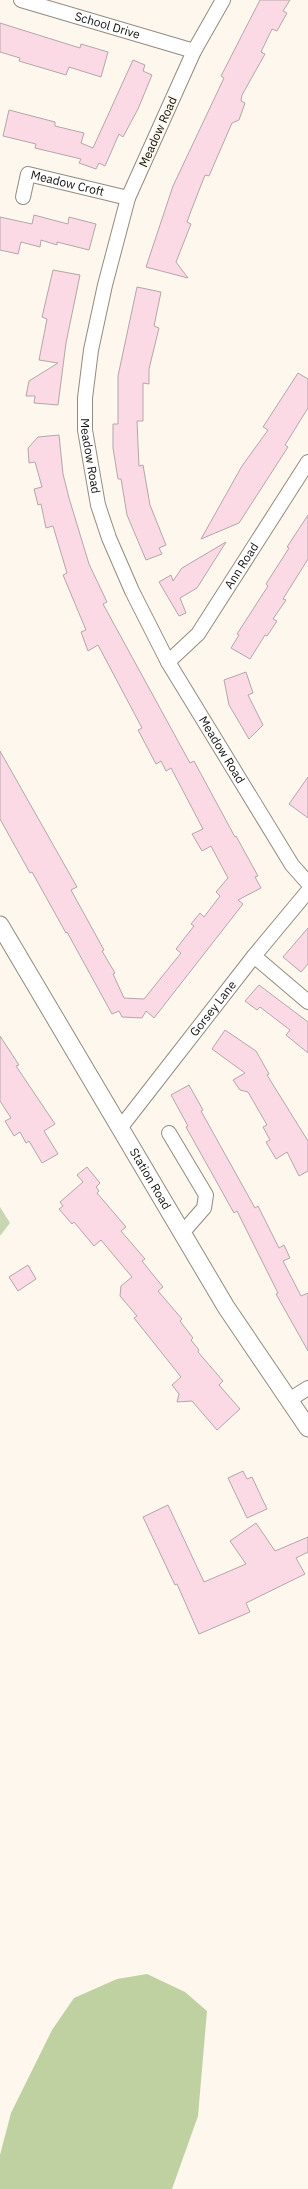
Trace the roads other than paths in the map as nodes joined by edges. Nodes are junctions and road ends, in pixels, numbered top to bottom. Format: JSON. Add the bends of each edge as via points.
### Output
{"nodes":[{"id":1,"x":21,"y":0,"type":"edge"},
{"id":2,"x":223,"y":0,"type":"edge"},
{"id":3,"x":194,"y":51,"type":"junction"},
{"id":4,"x":22,"y":197,"type":"dead end"},
{"id":5,"x":128,"y":198,"type":"junction"},
{"id":6,"x":308,"y":462,"type":"edge"},
{"id":7,"x":168,"y":662,"type":"junction"},
{"id":8,"x":308,"y":883,"type":"edge"},
{"id":9,"x":308,"y":891,"type":"edge"},
{"id":10,"x":0,"y":925,"type":"edge"},
{"id":11,"x":254,"y":956,"type":"junction"},
{"id":12,"x":308,"y":1002,"type":"edge"},
{"id":13,"x":121,"y":1127,"type":"junction"},
{"id":14,"x":169,"y":1133,"type":"dead end"},
{"id":15,"x":183,"y":1232,"type":"junction"},
{"id":16,"x":308,"y":1388,"type":"edge"},
{"id":17,"x":289,"y":1400,"type":"junction"},
{"id":18,"x":308,"y":1428,"type":"edge"}],
"edges":[{"from":1,"to":3,"type":"street","name":"School Drive"},
{"from":2,"to":3,"type":"street","name":"Meadow Road"},
{"from":3,"to":5,"type":"street","name":"Meadow Road"},
{"from":4,"to":5,"type":"street","name":"Meadow Croft","via":[[28,174]]},
{"from":5,"to":7,"type":"street","name":"Meadow Road","via":[[91,350],[85,398],[85,430],[98,505],[109,538],[132,591]]},
{"from":6,"to":7,"type":"street","name":"Ann Road","via":[[198,634]]},
{"from":7,"to":8,"type":"street","name":"Meadow Road","via":[[292,865]]},
{"from":9,"to":11,"type":"street","name":"Gorsey Lane"},
{"from":10,"to":13,"type":"street","name":"Station Road"},
{"from":11,"to":12,"type":"street"},
{"from":11,"to":13,"type":"street","name":"Gorsey Lane"},
{"from":13,"to":15,"type":"street","name":"Station Road"},
{"from":14,"to":15,"type":"street","via":[[206,1195],[204,1208]]},
{"from":15,"to":17,"type":"street","name":"Station Road","via":[[226,1308]]},
{"from":16,"to":17,"type":"street"},
{"from":17,"to":18,"type":"street","name":"Station Road"}]}
